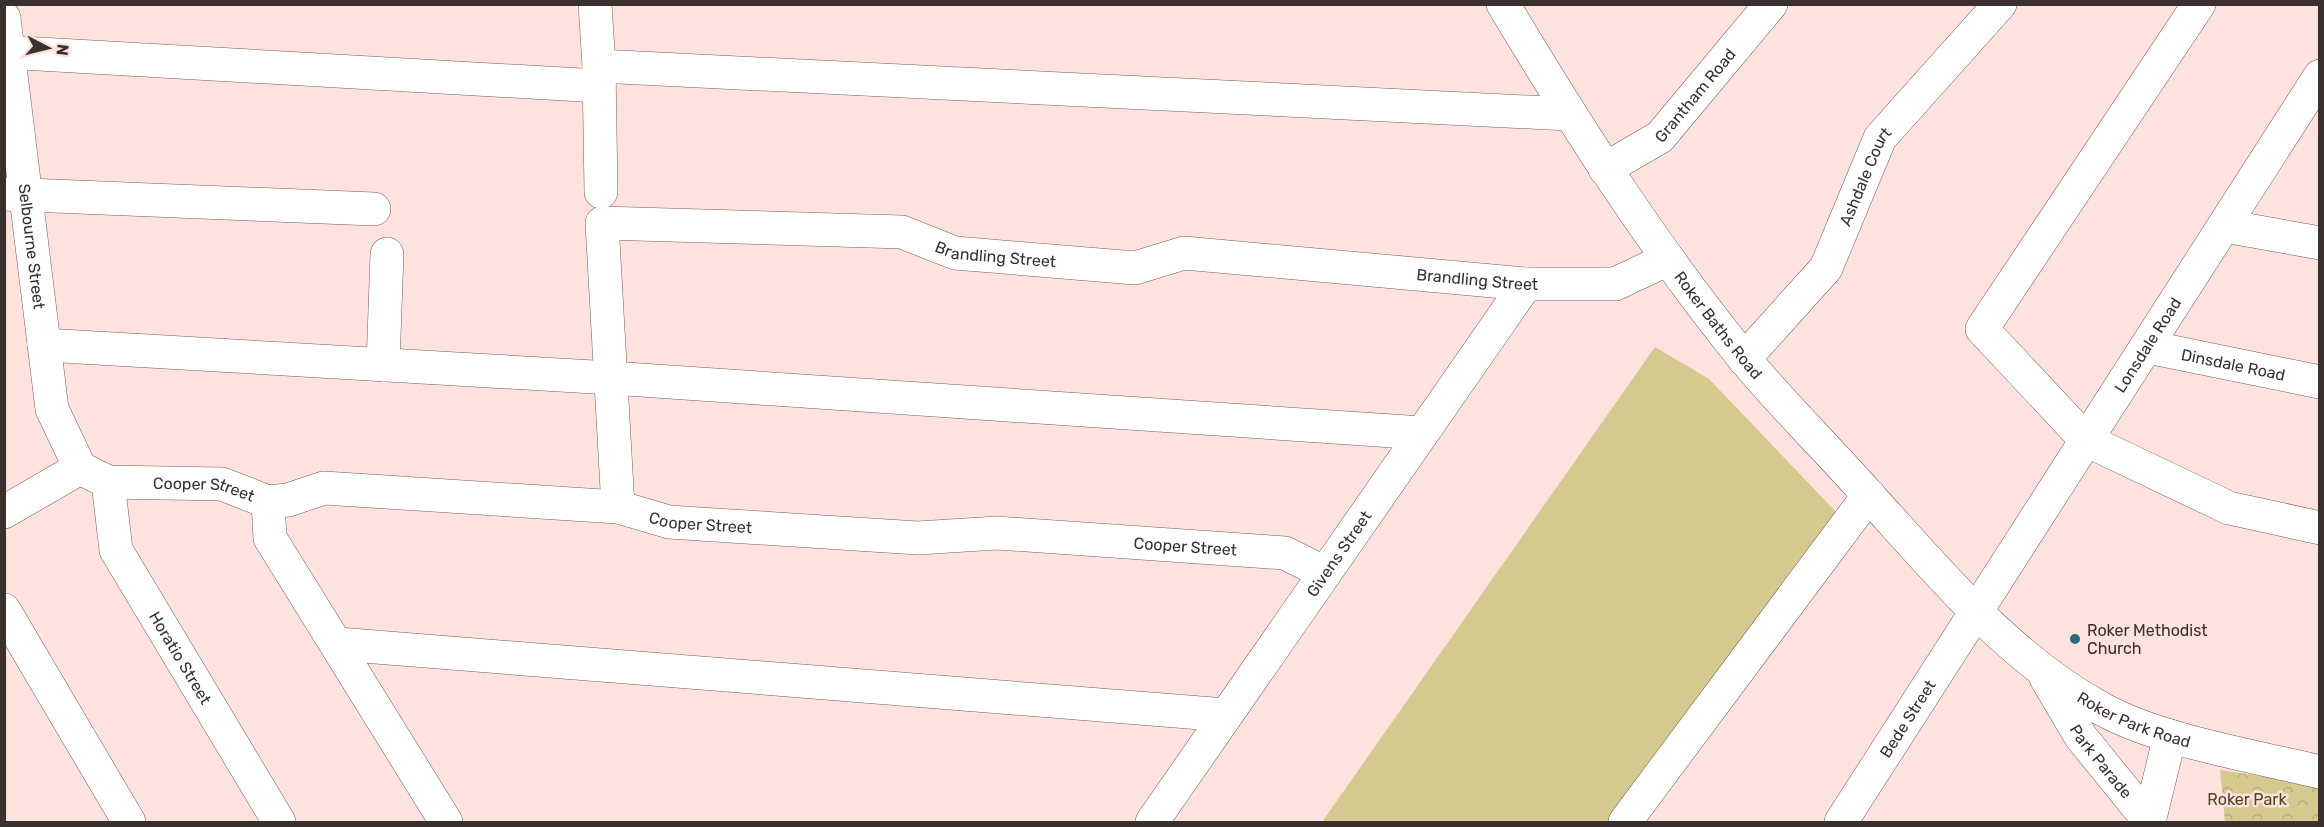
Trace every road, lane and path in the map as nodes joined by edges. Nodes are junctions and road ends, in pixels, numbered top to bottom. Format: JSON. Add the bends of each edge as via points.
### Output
{"nodes":[{"id":1,"x":595,"y":4,"type":"edge"},
{"id":2,"x":1503,"y":4,"type":"edge"},
{"id":3,"x":1771,"y":4,"type":"edge"},
{"id":4,"x":2000,"y":4,"type":"edge"},
{"id":5,"x":2199,"y":4,"type":"edge"},
{"id":6,"x":4,"y":18,"type":"edge"},
{"id":7,"x":7,"y":52,"type":"edge"},
{"id":8,"x":599,"y":76,"type":"junction"},
{"id":9,"x":2317,"y":84,"type":"edge"},
{"id":10,"x":1568,"y":114,"type":"junction"},
{"id":11,"x":1605,"y":169,"type":"junction"},
{"id":12,"x":601,"y":192,"type":"dead end"},
{"id":13,"x":15,"y":195,"type":"edge"},
{"id":14,"x":374,"y":209,"type":"dead end"},
{"id":15,"x":2225,"y":226,"type":"junction"},
{"id":16,"x":2319,"y":243,"type":"edge"},
{"id":17,"x":387,"y":254,"type":"dead end"},
{"id":18,"x":1668,"y":259,"type":"junction"},
{"id":19,"x":1526,"y":284,"type":"junction"},
{"id":20,"x":44,"y":345,"type":"junction"},
{"id":21,"x":2148,"y":347,"type":"junction"},
{"id":22,"x":1744,"y":359,"type":"junction"},
{"id":23,"x":383,"y":365,"type":"junction"},
{"id":24,"x":611,"y":378,"type":"junction"},
{"id":25,"x":2319,"y":382,"type":"edge"},
{"id":26,"x":1422,"y":433,"type":"junction"},
{"id":27,"x":2086,"y":440,"type":"junction"},
{"id":28,"x":94,"y":475,"type":"junction"},
{"id":29,"x":1869,"y":495,"type":"junction"},
{"id":30,"x":268,"y":502,"type":"junction"},
{"id":31,"x":618,"y":507,"type":"junction"},
{"id":32,"x":4,"y":512,"type":"edge"},
{"id":33,"x":2319,"y":528,"type":"edge"},
{"id":34,"x":1324,"y":573,"type":"junction"},
{"id":35,"x":4,"y":610,"type":"edge"},
{"id":36,"x":1976,"y":614,"type":"junction"},
{"id":37,"x":338,"y":645,"type":"junction"},
{"id":38,"x":2040,"y":667,"type":"junction"},
{"id":39,"x":1226,"y":715,"type":"junction"},
{"id":40,"x":2170,"y":736,"type":"junction"},
{"id":41,"x":2319,"y":772,"type":"edge"},
{"id":42,"x":129,"y":822,"type":"edge"},
{"id":43,"x":279,"y":822,"type":"edge"},
{"id":44,"x":446,"y":822,"type":"edge"},
{"id":45,"x":1152,"y":822,"type":"edge"},
{"id":46,"x":1625,"y":822,"type":"edge"},
{"id":47,"x":1843,"y":822,"type":"edge"},
{"id":48,"x":2150,"y":822,"type":"edge"}],
"edges":[{"from":1,"to":8,"type":"street"},
{"from":2,"to":10,"type":"street","name":"Roker Baths Road"},
{"from":3,"to":11,"type":"street","name":"Grantham Road","via":[[1660,136]]},
{"from":4,"to":22,"type":"street","name":"Ashdale Court","via":[[1880,138],[1826,268]]},
{"from":5,"to":27,"type":"street","via":[[1982,329]]},
{"from":6,"to":7,"type":"street","name":"Selbourne Street"},
{"from":7,"to":8,"type":"street"},
{"from":7,"to":13,"type":"street","name":"Selbourne Street"},
{"from":8,"to":10,"type":"street"},
{"from":8,"to":12,"type":"street"},
{"from":9,"to":15,"type":"street","name":"Lonsdale Road"},
{"from":10,"to":11,"type":"street","name":"Roker Baths Road"},
{"from":11,"to":18,"type":"street","name":"Roker Baths Road"},
{"from":13,"to":14,"type":"street"},
{"from":13,"to":20,"type":"street","name":"Selbourne Street"},
{"from":15,"to":16,"type":"street"},
{"from":15,"to":21,"type":"street","name":"Lonsdale Road"},
{"from":17,"to":23,"type":"street"},
{"from":18,"to":19,"type":"street","name":"Brandling Street","via":[[1615,284]]},
{"from":18,"to":22,"type":"street","name":"Roker Baths Road"},
{"from":19,"to":24,"type":"street","name":"Brandling Street","via":[[1184,253],[1135,268],[955,253],[902,232],[602,223]]},
{"from":19,"to":26,"type":"street","name":"Givens Street"},
{"from":20,"to":23,"type":"street"},
{"from":20,"to":28,"type":"street","name":"Selbourne Street","via":[[52,409]]},
{"from":21,"to":25,"type":"street","name":"Dinsdale Road"},
{"from":21,"to":27,"type":"street","name":"Lonsdale Road"},
{"from":22,"to":29,"type":"street","name":"Roker Baths Road"},
{"from":23,"to":24,"type":"street"},
{"from":24,"to":26,"type":"street"},
{"from":24,"to":31,"type":"street","name":"Brandling Street"},
{"from":26,"to":34,"type":"street","name":"Givens Street"},
{"from":27,"to":33,"type":"street","via":[[2229,508]]},
{"from":27,"to":36,"type":"street","name":"Lonsdale Road"},
{"from":28,"to":30,"type":"street","name":"Cooper Street","via":[[222,483]]},
{"from":28,"to":32,"type":"street"},
{"from":28,"to":43,"type":"street","name":"Horatio Street","via":[[116,550]]},
{"from":29,"to":36,"type":"street","name":"Roker Baths Road"},
{"from":29,"to":46,"type":"street"},
{"from":30,"to":31,"type":"street","name":"Cooper Street","via":[[324,488]]},
{"from":30,"to":37,"type":"street","via":[[270,538]]},
{"from":31,"to":34,"type":"street","name":"Cooper Street","via":[[669,522],[918,538],[997,533],[1285,553]]},
{"from":34,"to":39,"type":"street","name":"Givens Street"},
{"from":35,"to":42,"type":"street"},
{"from":36,"to":38,"type":"street","name":"Roker Park Road"},
{"from":36,"to":47,"type":"street","name":"Bede Street"},
{"from":37,"to":39,"type":"street"},
{"from":37,"to":44,"type":"street"},
{"from":38,"to":40,"type":"street","name":"Roker Park Road","via":[[2105,711]]},
{"from":38,"to":48,"type":"street","name":"Park Parade","via":[[2081,737]]},
{"from":39,"to":45,"type":"street","name":"Givens Street"},
{"from":40,"to":41,"type":"street","name":"Roker Park Road"},
{"from":40,"to":48,"type":"street"}]}
